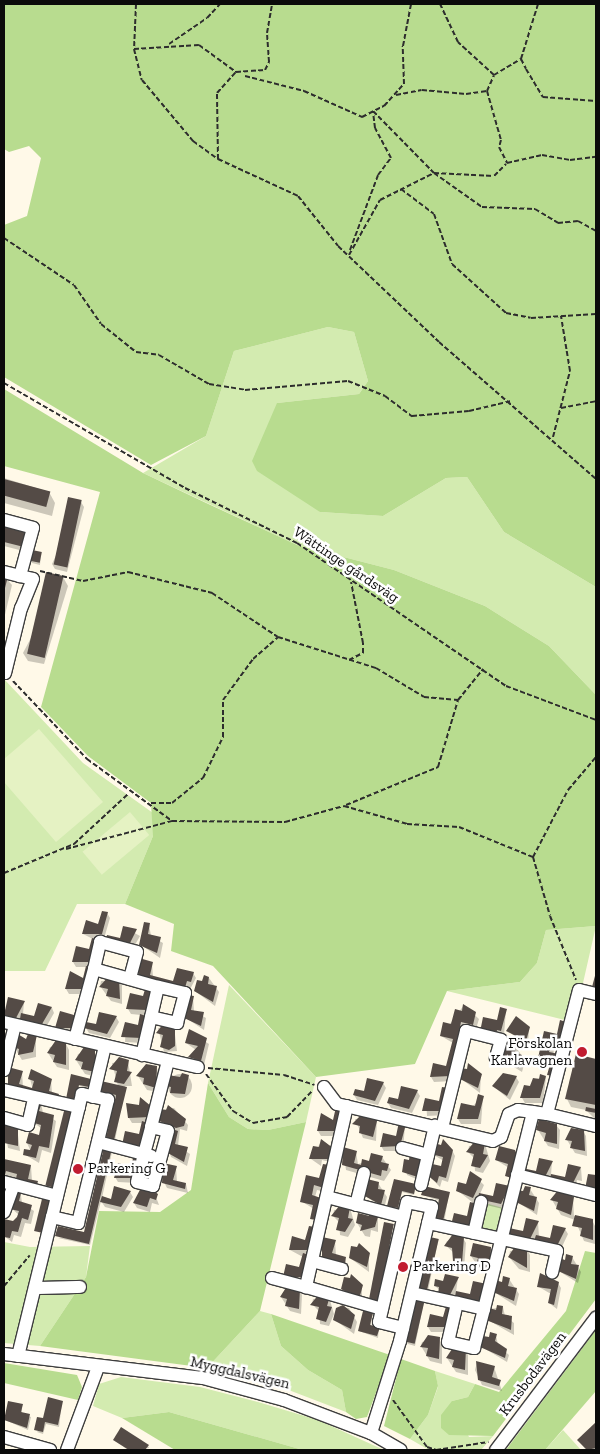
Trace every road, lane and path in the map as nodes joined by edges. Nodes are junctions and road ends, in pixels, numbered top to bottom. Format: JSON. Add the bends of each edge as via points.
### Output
{"nodes":[{"id":1,"x":136,"y":4,"type":"edge"},
{"id":2,"x":220,"y":4,"type":"edge"},
{"id":3,"x":272,"y":4,"type":"edge"},
{"id":4,"x":411,"y":4,"type":"edge"},
{"id":5,"x":440,"y":4,"type":"edge"},
{"id":6,"x":538,"y":4,"type":"edge"},
{"id":7,"x":168,"y":44,"type":"junction"},
{"id":8,"x":134,"y":49,"type":"junction"},
{"id":9,"x":521,"y":59,"type":"junction"},
{"id":10,"x":236,"y":72,"type":"junction"},
{"id":11,"x":494,"y":75,"type":"junction"},
{"id":12,"x":245,"y":76,"type":"dead end"},
{"id":13,"x":487,"y":91,"type":"junction"},
{"id":14,"x":396,"y":95,"type":"junction"},
{"id":15,"x":596,"y":101,"type":"edge"},
{"id":16,"x":373,"y":111,"type":"junction"},
{"id":17,"x":596,"y":157,"type":"edge"},
{"id":18,"x":218,"y":159,"type":"junction"},
{"id":19,"x":507,"y":163,"type":"junction"},
{"id":20,"x":434,"y":173,"type":"junction"},
{"id":21,"x":400,"y":188,"type":"junction"},
{"id":22,"x":596,"y":231,"type":"edge"},
{"id":23,"x":4,"y":238,"type":"edge"},
{"id":24,"x":349,"y":255,"type":"junction"},
{"id":25,"x":596,"y":314,"type":"edge"},
{"id":26,"x":561,"y":316,"type":"junction"},
{"id":27,"x":4,"y":383,"type":"edge"},
{"id":28,"x":511,"y":401,"type":"junction"},
{"id":29,"x":596,"y":401,"type":"edge"},
{"id":30,"x":561,"y":408,"type":"junction"},
{"id":31,"x":552,"y":438,"type":"junction"},
{"id":32,"x":596,"y":479,"type":"edge"},
{"id":33,"x":4,"y":520,"type":"edge"},
{"id":34,"x":4,"y":572,"type":"edge"},
{"id":35,"x":20,"y":576,"type":"junction"},
{"id":36,"x":33,"y":579,"type":"junction"},
{"id":37,"x":351,"y":582,"type":"junction"},
{"id":38,"x":278,"y":637,"type":"junction"},
{"id":39,"x":349,"y":660,"type":"junction"},
{"id":40,"x":483,"y":669,"type":"junction"},
{"id":41,"x":4,"y":673,"type":"edge"},
{"id":42,"x":458,"y":700,"type":"junction"},
{"id":43,"x":596,"y":720,"type":"edge"},
{"id":44,"x":596,"y":757,"type":"edge"},
{"id":45,"x":129,"y":793,"type":"junction"},
{"id":46,"x":152,"y":804,"type":"dead end"},
{"id":47,"x":344,"y":806,"type":"junction"},
{"id":48,"x":172,"y":821,"type":"junction"},
{"id":49,"x":60,"y":851,"type":"junction"},
{"id":50,"x":533,"y":857,"type":"junction"},
{"id":51,"x":4,"y":873,"type":"edge"},
{"id":52,"x":94,"y":969,"type":"junction"},
{"id":53,"x":130,"y":979,"type":"junction"},
{"id":54,"x":158,"y":987,"type":"junction"},
{"id":55,"x":579,"y":990,"type":"junction"},
{"id":56,"x":596,"y":994,"type":"edge"},
{"id":57,"x":151,"y":1017,"type":"junction"},
{"id":58,"x":10,"y":1023,"type":"edge"},
{"id":59,"x":75,"y":1039,"type":"junction"},
{"id":60,"x":105,"y":1046,"type":"junction"},
{"id":61,"x":142,"y":1055,"type":"junction"},
{"id":62,"x":496,"y":1058,"type":"dead end"},
{"id":63,"x":168,"y":1061,"type":"junction"},
{"id":64,"x":198,"y":1067,"type":"junction"},
{"id":65,"x":4,"y":1070,"type":"edge"},
{"id":66,"x":324,"y":1087,"type":"junction"},
{"id":67,"x":4,"y":1090,"type":"edge"},
{"id":68,"x":93,"y":1097,"type":"junction"},
{"id":69,"x":34,"y":1098,"type":"junction"},
{"id":70,"x":347,"y":1106,"type":"junction"},
{"id":71,"x":79,"y":1107,"type":"junction"},
{"id":72,"x":533,"y":1112,"type":"junction"},
{"id":73,"x":547,"y":1114,"type":"junction"},
{"id":74,"x":4,"y":1118,"type":"edge"},
{"id":75,"x":596,"y":1126,"type":"edge"},
{"id":76,"x":151,"y":1127,"type":"junction"},
{"id":77,"x":438,"y":1127,"type":"junction"},
{"id":78,"x":98,"y":1142,"type":"junction"},
{"id":79,"x":402,"y":1148,"type":"dead end"},
{"id":80,"x":144,"y":1154,"type":"junction"},
{"id":81,"x":428,"y":1154,"type":"junction"},
{"id":82,"x":161,"y":1158,"type":"junction"},
{"id":83,"x":364,"y":1174,"type":"dead end"},
{"id":84,"x":517,"y":1175,"type":"junction"},
{"id":85,"x":9,"y":1184,"type":"edge"},
{"id":86,"x":421,"y":1185,"type":"dead end"},
{"id":87,"x":596,"y":1195,"type":"edge"},
{"id":88,"x":57,"y":1196,"type":"junction"},
{"id":89,"x":326,"y":1197,"type":"junction"},
{"id":90,"x":481,"y":1202,"type":"dead end"},
{"id":91,"x":356,"y":1205,"type":"junction"},
{"id":92,"x":4,"y":1212,"type":"edge"},
{"id":93,"x":52,"y":1217,"type":"junction"},
{"id":94,"x":403,"y":1217,"type":"junction"},
{"id":95,"x":428,"y":1223,"type":"junction"},
{"id":96,"x":474,"y":1233,"type":"junction"},
{"id":97,"x":501,"y":1239,"type":"junction"},
{"id":98,"x":35,"y":1249,"type":"dead end"},
{"id":99,"x":312,"y":1261,"type":"junction"},
{"id":100,"x":342,"y":1269,"type":"dead end"},
{"id":101,"x":552,"y":1272,"type":"dead end"},
{"id":102,"x":272,"y":1278,"type":"dead end"},
{"id":103,"x":4,"y":1286,"type":"edge"},
{"id":104,"x":80,"y":1287,"type":"dead end"},
{"id":105,"x":306,"y":1287,"type":"junction"},
{"id":106,"x":35,"y":1288,"type":"junction"},
{"id":107,"x":412,"y":1293,"type":"junction"},
{"id":108,"x":457,"y":1303,"type":"junction"},
{"id":109,"x":484,"y":1309,"type":"junction"},
{"id":110,"x":382,"y":1310,"type":"junction"},
{"id":111,"x":596,"y":1318,"type":"edge"},
{"id":112,"x":403,"y":1328,"type":"junction"},
{"id":113,"x":4,"y":1354,"type":"edge"},
{"id":114,"x":18,"y":1356,"type":"junction"},
{"id":115,"x":98,"y":1367,"type":"junction"},
{"id":116,"x":387,"y":1384,"type":"junction"},
{"id":117,"x":371,"y":1433,"type":"junction"},
{"id":118,"x":4,"y":1437,"type":"edge"},
{"id":119,"x":505,"y":1438,"type":"junction"},
{"id":120,"x":50,"y":1450,"type":"edge"},
{"id":121,"x":67,"y":1450,"type":"edge"},
{"id":122,"x":400,"y":1450,"type":"edge"},
{"id":123,"x":496,"y":1450,"type":"edge"}],
"edges":[{"from":1,"to":8,"type":"path"},
{"from":2,"to":7,"type":"path","via":[[207,18]]},
{"from":3,"to":10,"type":"path","via":[[266,33],[269,62],[265,70]]},
{"from":4,"to":14,"type":"path","via":[[403,46],[407,70]]},
{"from":5,"to":11,"type":"path","via":[[458,42]]},
{"from":6,"to":9,"type":"path"},
{"from":7,"to":8,"type":"path"},
{"from":7,"to":10,"type":"path","via":[[208,47]]},
{"from":8,"to":18,"type":"path","via":[[142,80],[156,100],[193,141]]},
{"from":9,"to":11,"type":"path"},
{"from":9,"to":15,"type":"path","via":[[543,97]]},
{"from":10,"to":18,"type":"path","via":[[217,93]]},
{"from":11,"to":13,"type":"path"},
{"from":12,"to":16,"type":"path","via":[[304,92],[362,117]]},
{"from":13,"to":14,"type":"path","via":[[466,94],[422,90]]},
{"from":13,"to":19,"type":"path","via":[[501,140],[499,147]]},
{"from":14,"to":16,"type":"path"},
{"from":16,"to":20,"type":"path"},
{"from":16,"to":24,"type":"path","via":[[375,128],[391,158],[378,174]]},
{"from":17,"to":19,"type":"path","via":[[570,160],[542,155]]},
{"from":18,"to":24,"type":"path","via":[[298,196]]},
{"from":19,"to":20,"type":"path","via":[[494,176]]},
{"from":20,"to":21,"type":"path"},
{"from":20,"to":22,"type":"path","via":[[482,208],[535,209],[558,223],[578,221]]},
{"from":21,"to":24,"type":"path","via":[[380,200]]},
{"from":21,"to":26,"type":"path","via":[[434,214],[452,264],[506,313],[531,318]]},
{"from":23,"to":28,"type":"path","via":[[74,285],[101,324],[136,352],[160,354],[209,384],[245,390],[348,381],[385,396],[412,416],[469,412]]},
{"from":24,"to":28,"type":"path","via":[[439,342]]},
{"from":25,"to":26,"type":"path"},
{"from":26,"to":30,"type":"path","via":[[570,371]]},
{"from":27,"to":37,"type":"path","name":"Wättinge gårdsväg","via":[[185,488],[297,542]]},
{"from":28,"to":31,"type":"path"},
{"from":29,"to":30,"type":"path"},
{"from":30,"to":31,"type":"path"},
{"from":31,"to":32,"type":"path"},
{"from":33,"to":35,"type":"street","via":[[33,528]]},
{"from":34,"to":35,"type":"street"},
{"from":35,"to":36,"type":"street"},
{"from":36,"to":38,"type":"path","via":[[42,569],[82,581],[128,572],[212,593]]},
{"from":36,"to":41,"type":"street","via":[[21,608]]},
{"from":37,"to":39,"type":"path","via":[[363,653]]},
{"from":37,"to":40,"type":"path","name":"Wättinge gårdsväg"},
{"from":38,"to":39,"type":"path"},
{"from":38,"to":46,"type":"path","via":[[253,659],[223,700],[223,737],[203,778],[172,803]]},
{"from":39,"to":42,"type":"path","via":[[376,668],[424,697]]},
{"from":40,"to":42,"type":"path"},
{"from":40,"to":43,"type":"path","name":"Wättinge gårdsväg","via":[[528,696]]},
{"from":41,"to":45,"type":"path","via":[[86,759]]},
{"from":42,"to":47,"type":"path","via":[[438,767]]},
{"from":44,"to":50,"type":"path","via":[[568,790]]},
{"from":45,"to":48,"type":"path"},
{"from":45,"to":49,"type":"path"},
{"from":47,"to":48,"type":"path","via":[[285,822]]},
{"from":47,"to":50,"type":"path","via":[[407,824],[459,827]]},
{"from":48,"to":49,"type":"path"},
{"from":49,"to":51,"type":"path"},
{"from":50,"to":55,"type":"path","via":[[550,916]]},
{"from":52,"to":53,"type":"street"},
{"from":52,"to":53,"type":"street","via":[[100,942],[137,952]]},
{"from":52,"to":59,"type":"street"},
{"from":53,"to":54,"type":"street"},
{"from":54,"to":57,"type":"street"},
{"from":54,"to":57,"type":"street","via":[[185,994],[177,1023]]},
{"from":55,"to":56,"type":"street"},
{"from":55,"to":73,"type":"street"},
{"from":57,"to":61,"type":"street"},
{"from":58,"to":59,"type":"street"},
{"from":58,"to":65,"type":"street"},
{"from":59,"to":60,"type":"street"},
{"from":60,"to":61,"type":"street"},
{"from":60,"to":68,"type":"street"},
{"from":61,"to":63,"type":"street"},
{"from":62,"to":77,"type":"street","via":[[500,1040],[466,1031]]},
{"from":63,"to":64,"type":"street"},
{"from":63,"to":76,"type":"street"},
{"from":64,"to":66,"type":"path","via":[[284,1075]]},
{"from":64,"to":66,"type":"path","via":[[216,1082],[233,1111],[253,1123],[287,1117],[314,1087]]},
{"from":66,"to":70,"type":"street","via":[[337,1104]]},
{"from":67,"to":69,"type":"street"},
{"from":68,"to":71,"type":"street","via":[[82,1094]]},
{"from":68,"to":78,"type":"street","via":[[108,1100]]},
{"from":69,"to":71,"type":"street"},
{"from":69,"to":74,"type":"street","via":[[28,1125]]},
{"from":70,"to":77,"type":"street"},
{"from":70,"to":89,"type":"street"},
{"from":71,"to":88,"type":"street"},
{"from":72,"to":73,"type":"street"},
{"from":72,"to":77,"type":"street","via":[[509,1114],[501,1137],[493,1141]]},
{"from":72,"to":84,"type":"street"},
{"from":73,"to":75,"type":"street"},
{"from":76,"to":80,"type":"street"},
{"from":76,"to":82,"type":"street","via":[[168,1131]]},
{"from":77,"to":81,"type":"street"},
{"from":78,"to":80,"type":"street"},
{"from":78,"to":93,"type":"street","via":[[78,1223]]},
{"from":79,"to":81,"type":"street"},
{"from":80,"to":82,"type":"street"},
{"from":80,"to":82,"type":"street","via":[[137,1182],[153,1186]]},
{"from":81,"to":86,"type":"street"},
{"from":83,"to":91,"type":"street"},
{"from":84,"to":87,"type":"street"},
{"from":84,"to":97,"type":"street"},
{"from":85,"to":88,"type":"street"},
{"from":85,"to":92,"type":"street"},
{"from":88,"to":93,"type":"street"},
{"from":89,"to":91,"type":"street"},
{"from":89,"to":99,"type":"street"},
{"from":90,"to":96,"type":"street"},
{"from":91,"to":94,"type":"street"},
{"from":93,"to":106,"type":"street"},
{"from":94,"to":95,"type":"street","via":[[407,1202],[432,1207]]},
{"from":94,"to":110,"type":"street"},
{"from":95,"to":96,"type":"street"},
{"from":95,"to":107,"type":"street"},
{"from":96,"to":97,"type":"street"},
{"from":97,"to":101,"type":"street","via":[[557,1251]]},
{"from":97,"to":109,"type":"street"},
{"from":98,"to":103,"type":"path"},
{"from":99,"to":100,"type":"street"},
{"from":99,"to":105,"type":"street"},
{"from":102,"to":105,"type":"street"},
{"from":104,"to":106,"type":"street"},
{"from":105,"to":110,"type":"street"},
{"from":106,"to":114,"type":"street"},
{"from":107,"to":108,"type":"street"},
{"from":107,"to":112,"type":"street"},
{"from":108,"to":109,"type":"street"},
{"from":108,"to":109,"type":"street","via":[[448,1342],[474,1348]]},
{"from":110,"to":112,"type":"street","via":[[379,1322]]},
{"from":111,"to":119,"type":"street","name":"Krusbodavägen"},
{"from":112,"to":116,"type":"street"},
{"from":113,"to":114,"type":"street","name":"Myggdalsvägen"},
{"from":114,"to":115,"type":"street","name":"Myggdalsvägen"},
{"from":115,"to":117,"type":"street","name":"Myggdalsvägen","via":[[203,1378],[284,1400]]},
{"from":115,"to":121,"type":"street"},
{"from":116,"to":117,"type":"street"},
{"from":116,"to":119,"type":"path","via":[[398,1412],[427,1447],[457,1448]]},
{"from":117,"to":122,"type":"street","name":"Myggdalsvägen"},
{"from":118,"to":120,"type":"street"},
{"from":119,"to":123,"type":"street","name":"Krusbodavägen"}]}
